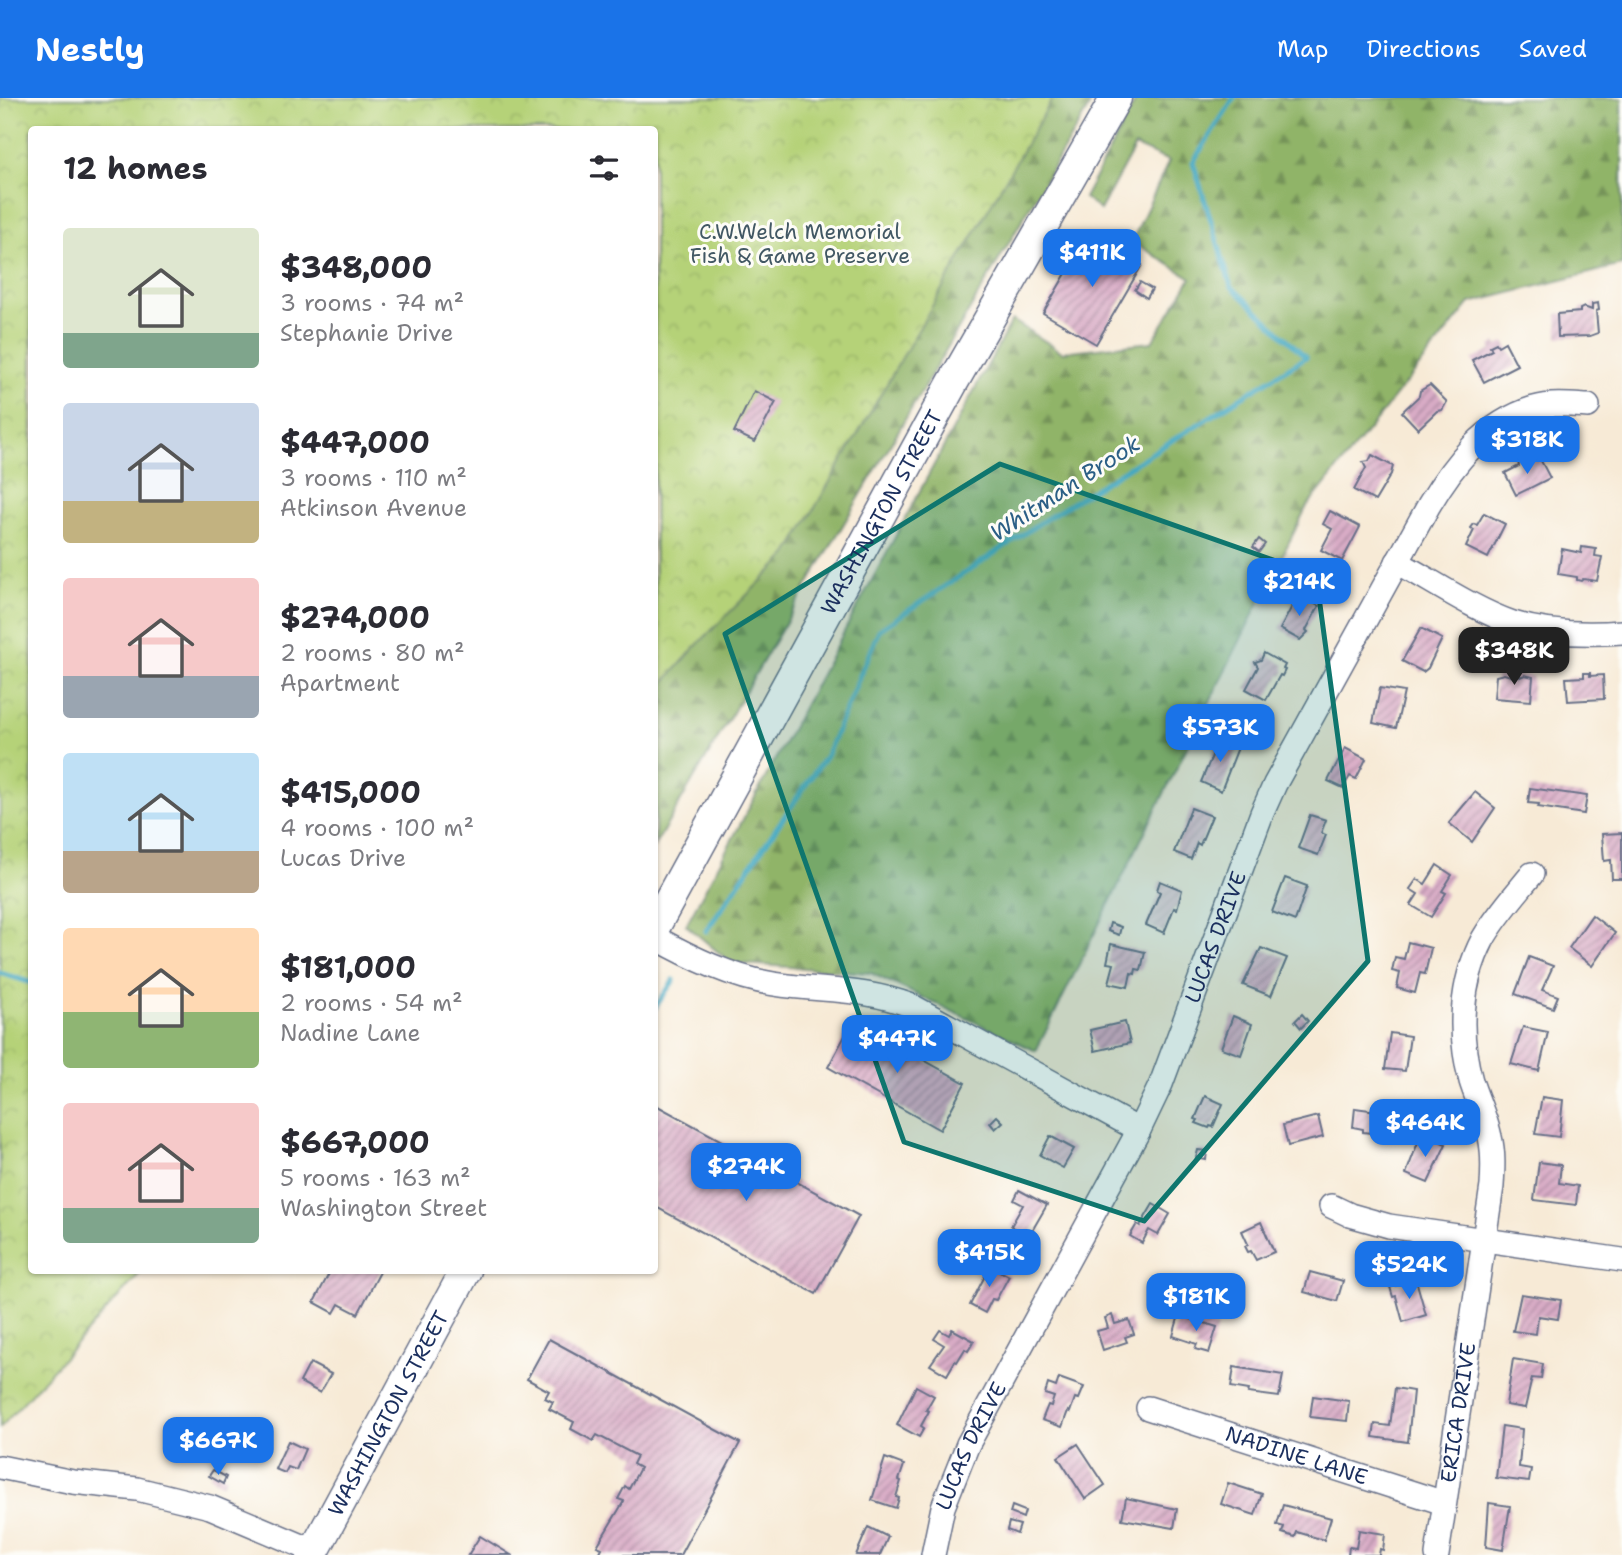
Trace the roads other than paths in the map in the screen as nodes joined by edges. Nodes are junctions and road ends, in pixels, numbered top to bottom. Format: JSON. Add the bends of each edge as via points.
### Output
{"nodes":[{"id":1,"x":1116,"y":98,"type":"edge"},
{"id":2,"x":1588,"y":406,"type":"dead end"},
{"id":3,"x":1397,"y":562,"type":"junction"},
{"id":4,"x":1622,"y":632,"type":"edge"},
{"id":5,"x":1532,"y":874,"type":"dead end"},
{"id":6,"x":658,"y":921,"type":"edge"},
{"id":7,"x":658,"y":939,"type":"edge"},
{"id":8,"x":1139,"y":1130,"type":"junction"},
{"id":9,"x":1331,"y":1206,"type":"dead end"},
{"id":10,"x":1483,"y":1240,"type":"junction"},
{"id":11,"x":1622,"y":1260,"type":"edge"},
{"id":12,"x":464,"y":1274,"type":"edge"},
{"id":13,"x":1148,"y":1408,"type":"dead end"},
{"id":14,"x":0,"y":1467,"type":"edge"},
{"id":15,"x":1444,"y":1503,"type":"junction"},
{"id":16,"x":313,"y":1553,"type":"edge"},
{"id":17,"x":933,"y":1555,"type":"edge"},
{"id":18,"x":1437,"y":1555,"type":"edge"}],
"edges":[{"from":1,"to":6,"type":"main road","name":"WASHINGTON STREET","via":[[952,384]]},
{"from":2,"to":3,"type":"street","name":"LUCAS DRIVE","via":[[1534,408],[1472,445],[1454,464]]},
{"from":3,"to":4,"type":"street","via":[[1515,623],[1558,632]]},
{"from":3,"to":8,"type":"street","name":"LUCAS DRIVE","via":[[1266,803],[1161,1084]]},
{"from":5,"to":10,"type":"street","name":"ERICA DRIVE","via":[[1483,940],[1472,965],[1464,1005],[1464,1052],[1491,1139],[1493,1161]]},
{"from":7,"to":8,"type":"street","via":[[745,978],[856,991],[912,1006]]},
{"from":8,"to":17,"type":"street","name":"LUCAS DRIVE","via":[[963,1454],[943,1507]]},
{"from":9,"to":10,"type":"street","via":[[1379,1224]]},
{"from":10,"to":11,"type":"street"},
{"from":10,"to":15,"type":"street","name":"ERICA DRIVE"},
{"from":12,"to":16,"type":"main road","name":"WASHINGTON STREET"},
{"from":13,"to":15,"type":"street","name":"NADINE LANE"},
{"from":14,"to":16,"type":"street","via":[[137,1489],[210,1507]]},
{"from":15,"to":18,"type":"street","name":"ERICA DRIVE"}]}
